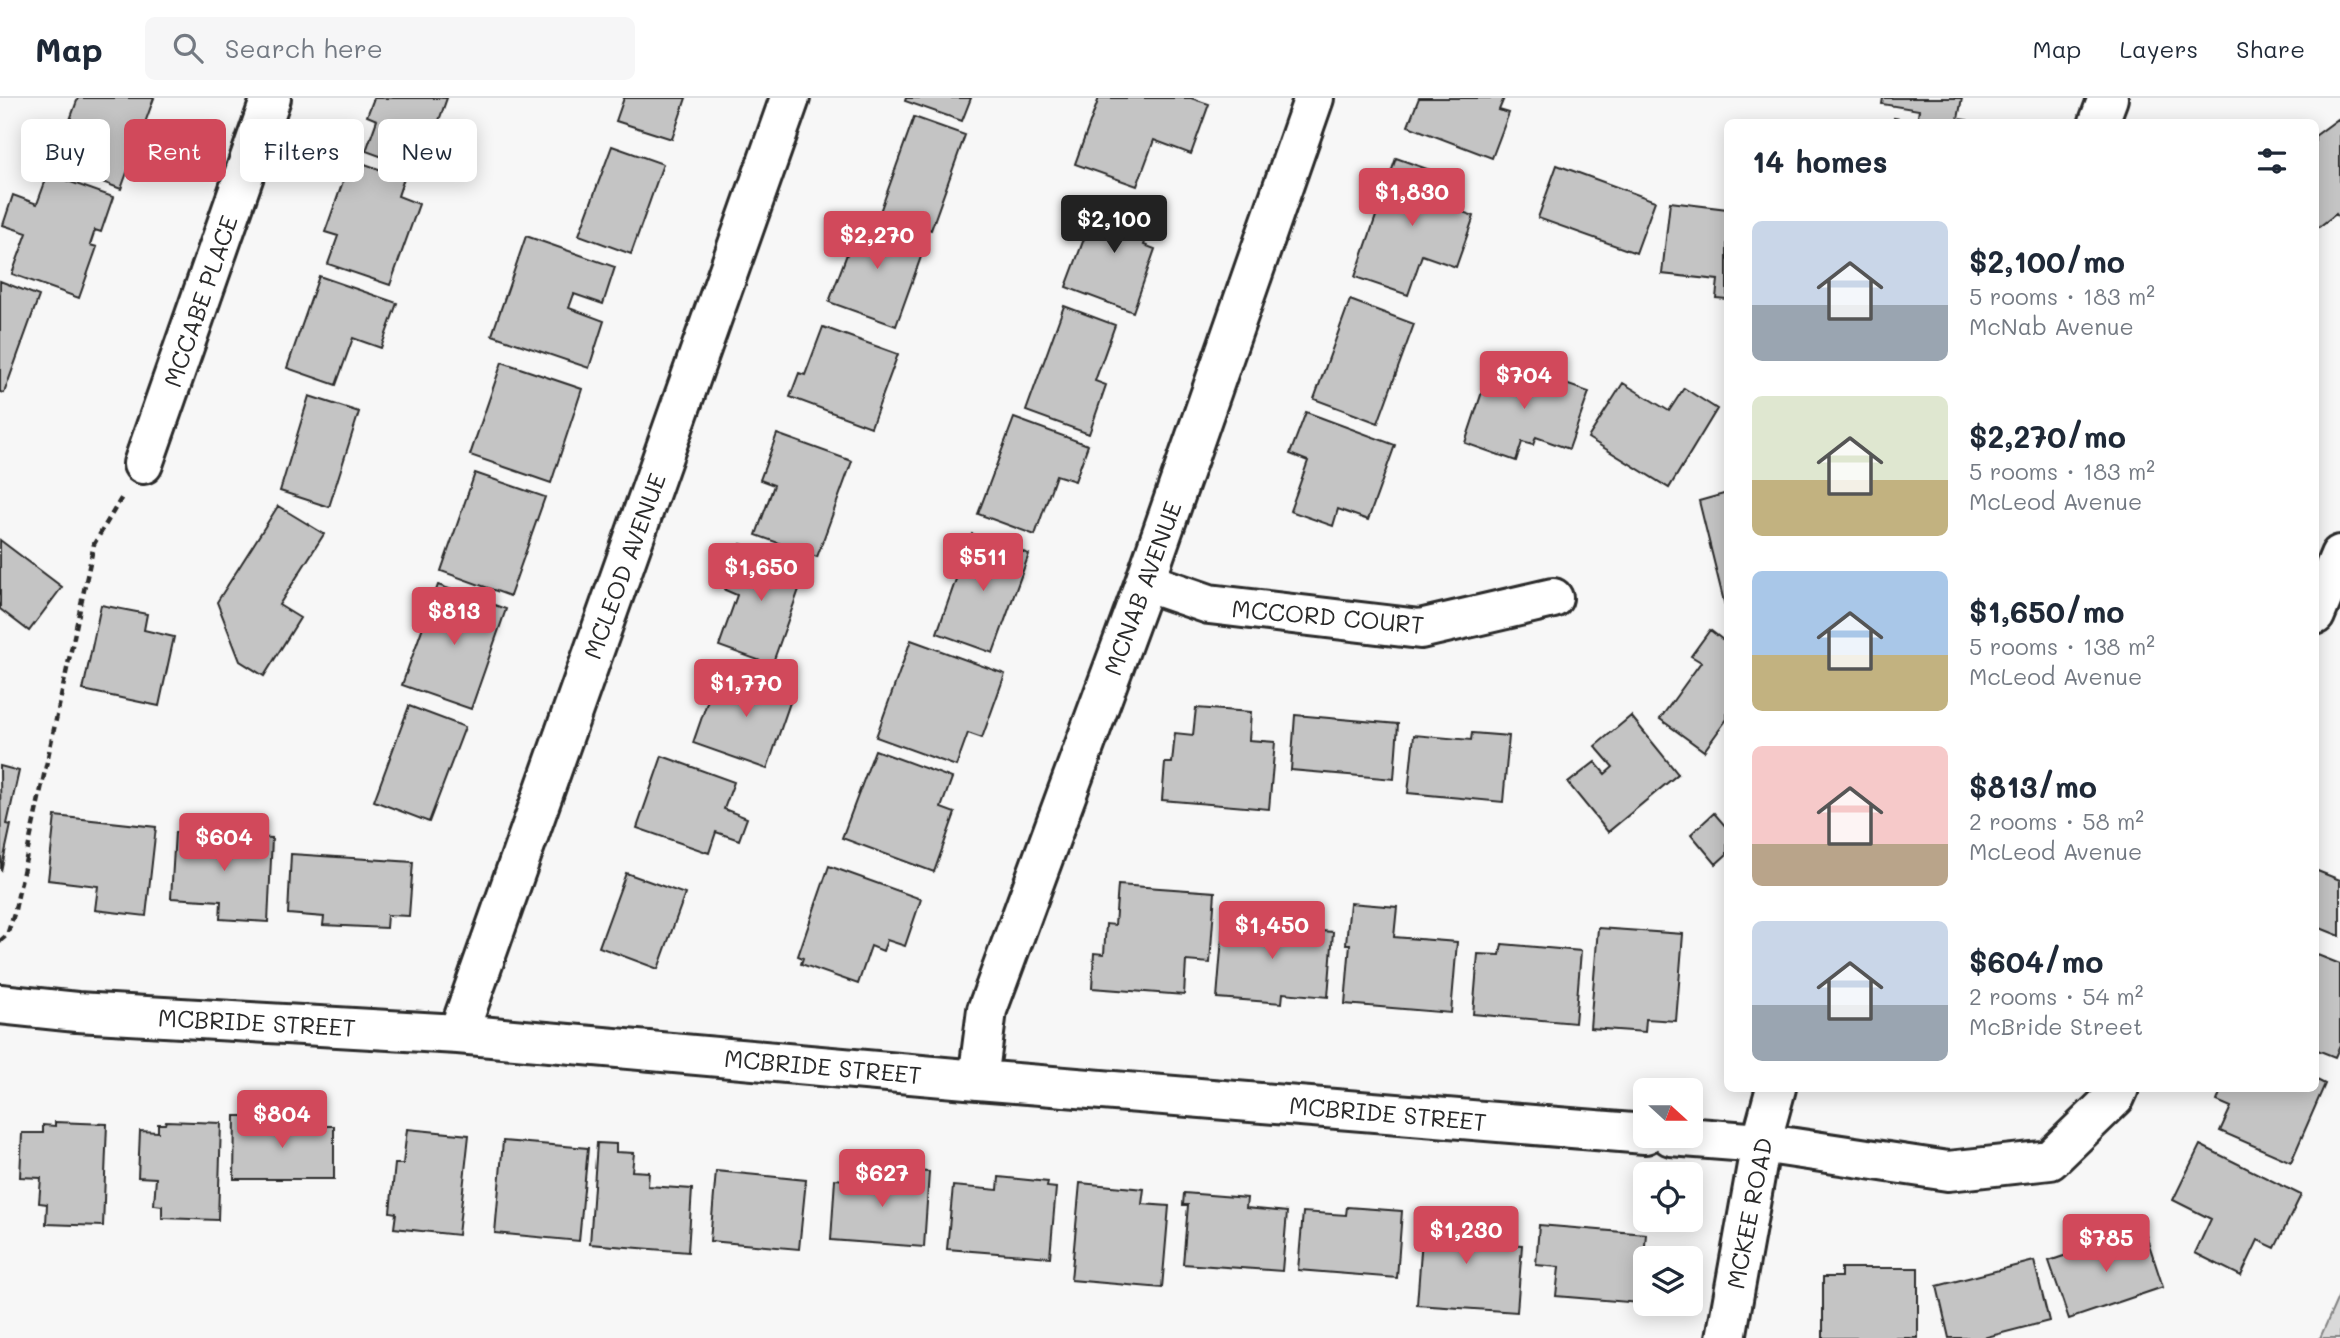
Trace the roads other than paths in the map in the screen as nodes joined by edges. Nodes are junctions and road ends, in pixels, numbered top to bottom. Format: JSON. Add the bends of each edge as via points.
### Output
{"nodes":[{"id":1,"x":271,"y":98,"type":"edge"},
{"id":2,"x":790,"y":98,"type":"edge"},
{"id":3,"x":1314,"y":98,"type":"edge"},
{"id":4,"x":2108,"y":98,"type":"edge"},
{"id":5,"x":2100,"y":119,"type":"edge"},
{"id":6,"x":143,"y":464,"type":"road end"},
{"id":7,"x":2340,"y":555,"type":"edge"},
{"id":8,"x":1145,"y":582,"type":"junction"},
{"id":9,"x":1553,"y":598,"type":"dead end"},
{"id":10,"x":2319,"y":605,"type":"edge"},
{"id":11,"x":0,"y":1004,"type":"edge"},
{"id":12,"x":458,"y":1034,"type":"junction"},
{"id":13,"x":978,"y":1080,"type":"junction"},
{"id":14,"x":1775,"y":1092,"type":"edge"},
{"id":15,"x":2117,"y":1092,"type":"edge"},
{"id":16,"x":1633,"y":1133,"type":"edge"},
{"id":17,"x":1703,"y":1138,"type":"edge"},
{"id":18,"x":1761,"y":1143,"type":"junction"},
{"id":19,"x":1726,"y":1338,"type":"edge"}],
"edges":[{"from":1,"to":6,"type":"street","name":"MCCABE PLACE"},
{"from":2,"to":12,"type":"street","name":"MCLEOD AVENUE"},
{"from":3,"to":8,"type":"street","name":"MCNAB AVENUE"},
{"from":4,"to":5,"type":"street"},
{"from":7,"to":10,"type":"street"},
{"from":8,"to":9,"type":"street","name":"MCCORD COURT","via":[[1209,604],[1420,629]]},
{"from":8,"to":13,"type":"street","name":"MCNAB AVENUE","via":[[987,1010]]},
{"from":11,"to":12,"type":"street","name":"MCBRIDE STREET"},
{"from":12,"to":13,"type":"street","name":"MCBRIDE STREET"},
{"from":13,"to":16,"type":"street","name":"MCBRIDE STREET"},
{"from":14,"to":18,"type":"street","name":"MCKEE ROAD"},
{"from":15,"to":18,"type":"street","via":[[2050,1160],[1948,1171]]},
{"from":17,"to":18,"type":"street"},
{"from":18,"to":19,"type":"street","name":"MCKEE ROAD"}]}
